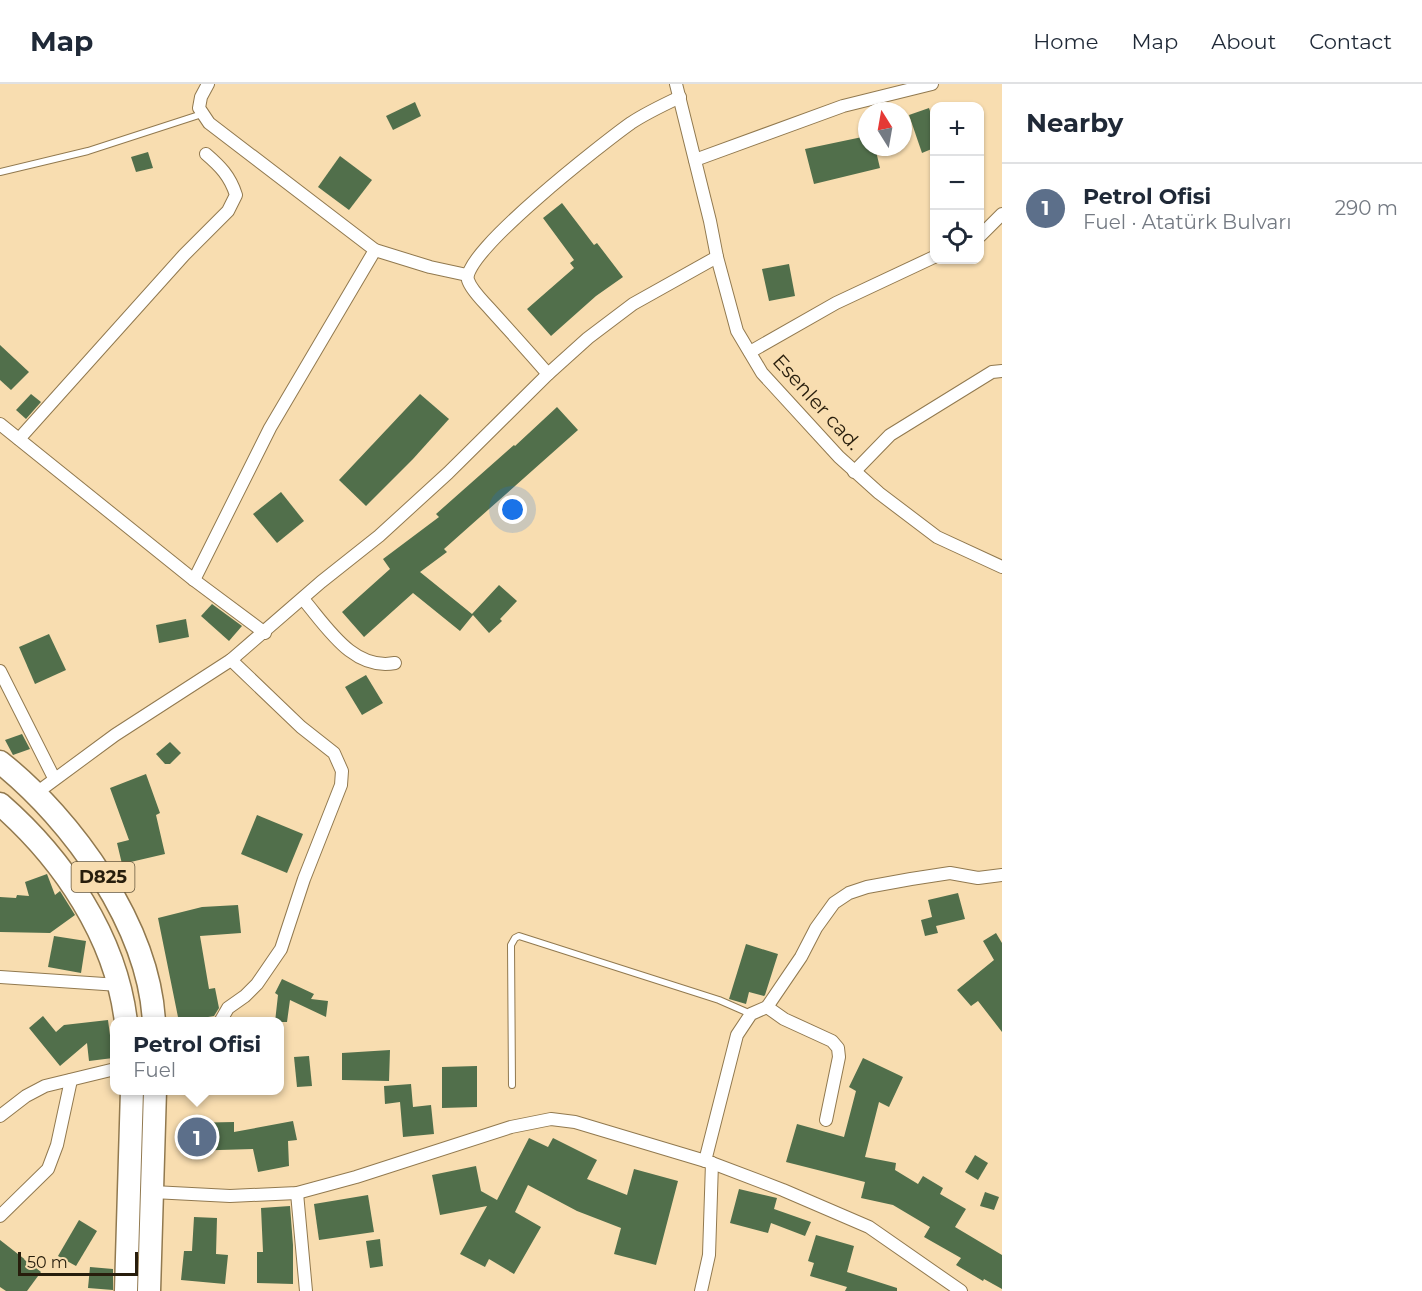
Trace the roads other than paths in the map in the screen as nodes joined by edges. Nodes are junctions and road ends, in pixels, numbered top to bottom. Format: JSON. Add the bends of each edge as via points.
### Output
{"nodes":[{"id":1,"x":208,"y":84,"type":"edge"},
{"id":2,"x":676,"y":84,"type":"edge"},
{"id":3,"x":932,"y":84,"type":"edge"},
{"id":4,"x":680,"y":97,"type":"junction"},
{"id":5,"x":202,"y":114,"type":"junction"},
{"id":6,"x":206,"y":154,"type":"dead end"},
{"id":7,"x":695,"y":160,"type":"junction"},
{"id":8,"x":0,"y":172,"type":"edge"},
{"id":9,"x":1002,"y":214,"type":"edge"},
{"id":10,"x":984,"y":232,"type":"edge"},
{"id":11,"x":375,"y":250,"type":"junction"},
{"id":12,"x":717,"y":257,"type":"junction"},
{"id":13,"x":930,"y":259,"type":"edge"},
{"id":14,"x":467,"y":275,"type":"junction"},
{"id":15,"x":750,"y":351,"type":"junction"},
{"id":16,"x":1002,"y":371,"type":"edge"},
{"id":17,"x":548,"y":374,"type":"junction"},
{"id":18,"x":0,"y":424,"type":"edge"},
{"id":19,"x":19,"y":439,"type":"junction"},
{"id":20,"x":854,"y":472,"type":"junction"},
{"id":21,"x":1002,"y":567,"type":"edge"},
{"id":22,"x":194,"y":580,"type":"junction"},
{"id":23,"x":303,"y":599,"type":"junction"},
{"id":24,"x":265,"y":633,"type":"junction"},
{"id":25,"x":231,"y":660,"type":"junction"},
{"id":26,"x":395,"y":663,"type":"dead end"},
{"id":27,"x":0,"y":671,"type":"edge"},
{"id":28,"x":0,"y":762,"type":"edge"},
{"id":29,"x":54,"y":778,"type":"junction"},
{"id":30,"x":34,"y":794,"type":"junction"},
{"id":31,"x":0,"y":804,"type":"edge"},
{"id":32,"x":1002,"y":875,"type":"edge"},
{"id":33,"x":0,"y":977,"type":"edge"},
{"id":34,"x":119,"y":985,"type":"junction"},
{"id":35,"x":767,"y":1007,"type":"junction"},
{"id":36,"x":751,"y":1014,"type":"junction"},
{"id":37,"x":126,"y":1017,"type":"edge"},
{"id":38,"x":153,"y":1017,"type":"edge"},
{"id":39,"x":223,"y":1017,"type":"edge"},
{"id":40,"x":110,"y":1070,"type":"edge"},
{"id":41,"x":71,"y":1080,"type":"junction"},
{"id":42,"x":512,"y":1085,"type":"dead end"},
{"id":43,"x":132,"y":1095,"type":"edge"},
{"id":44,"x":155,"y":1095,"type":"edge"},
{"id":45,"x":0,"y":1116,"type":"edge"},
{"id":46,"x":826,"y":1120,"type":"dead end"},
{"id":47,"x":708,"y":1162,"type":"junction"},
{"id":48,"x":130,"y":1173,"type":"junction"},
{"id":49,"x":153,"y":1183,"type":"junction"},
{"id":50,"x":297,"y":1192,"type":"junction"},
{"id":51,"x":0,"y":1215,"type":"edge"},
{"id":52,"x":126,"y":1291,"type":"edge"},
{"id":53,"x":149,"y":1291,"type":"edge"},
{"id":54,"x":306,"y":1291,"type":"edge"},
{"id":55,"x":701,"y":1291,"type":"edge"},
{"id":56,"x":961,"y":1291,"type":"edge"}],
"edges":[{"from":1,"to":5,"type":"street","via":[[201,97]]},
{"from":2,"to":4,"type":"street","name":"Esenler cad."},
{"from":3,"to":7,"type":"street","via":[[843,106]]},
{"from":4,"to":7,"type":"street","name":"Esenler cad."},
{"from":4,"to":14,"type":"street","via":[[631,123],[536,199],[484,247]]},
{"from":5,"to":8,"type":"lane","via":[[88,151]]},
{"from":5,"to":11,"type":"street","via":[[233,143]]},
{"from":6,"to":19,"type":"street","via":[[231,181],[236,195],[228,211]]},
{"from":7,"to":12,"type":"street","name":"Esenler cad."},
{"from":9,"to":10,"type":"street"},
{"from":11,"to":14,"type":"street"},
{"from":11,"to":22,"type":"street","via":[[270,428]]},
{"from":12,"to":15,"type":"street","name":"Esenler cad.","via":[[737,331]]},
{"from":12,"to":17,"type":"street","via":[[633,304]]},
{"from":13,"to":15,"type":"street","via":[[836,303]]},
{"from":14,"to":17,"type":"street","via":[[479,296]]},
{"from":15,"to":20,"type":"street","name":"Esenler cad.","via":[[762,373]]},
{"from":16,"to":20,"type":"street","via":[[993,372],[890,435]]},
{"from":17,"to":23,"type":"street","via":[[448,473]]},
{"from":18,"to":19,"type":"street"},
{"from":19,"to":22,"type":"street"},
{"from":20,"to":21,"type":"street","name":"Esenler cad.","via":[[937,537]]},
{"from":22,"to":24,"type":"street"},
{"from":23,"to":24,"type":"street"},
{"from":23,"to":26,"type":"street","via":[[350,652],[369,663]]},
{"from":24,"to":25,"type":"street"},
{"from":25,"to":29,"type":"street"},
{"from":25,"to":39,"type":"street","via":[[334,753],[342,771],[341,785],[281,949],[257,984]]},
{"from":27,"to":29,"type":"street"},
{"from":28,"to":30,"type":"highway","number":"D825"},
{"from":29,"to":30,"type":"street"},
{"from":30,"to":38,"type":"highway","number":"D825","via":[[84,850],[119,906],[148,980]]},
{"from":31,"to":34,"type":"highway","number":"D825","via":[[49,853],[70,882],[104,944]]},
{"from":32,"to":35,"type":"street","via":[[978,878],[950,873],[849,893],[826,911]]},
{"from":33,"to":34,"type":"street"},
{"from":34,"to":37,"type":"highway","number":"D825"},
{"from":35,"to":36,"type":"street"},
{"from":35,"to":46,"type":"street","via":[[838,1047]]},
{"from":36,"to":42,"type":"lane","via":[[719,1000],[519,936],[511,945]]},
{"from":36,"to":47,"type":"street","via":[[738,1035]]},
{"from":40,"to":41,"type":"street"},
{"from":41,"to":45,"type":"street","via":[[45,1086]]},
{"from":41,"to":51,"type":"street","via":[[48,1169]]},
{"from":43,"to":48,"type":"highway"},
{"from":44,"to":49,"type":"highway"},
{"from":47,"to":50,"type":"street","via":[[575,1122],[551,1119],[511,1127]]},
{"from":47,"to":55,"type":"street","via":[[709,1255]]},
{"from":47,"to":56,"type":"street","via":[[868,1227]]},
{"from":48,"to":49,"type":"highway"},
{"from":48,"to":52,"type":"highway"},
{"from":49,"to":50,"type":"street","via":[[230,1196]]},
{"from":49,"to":53,"type":"highway"},
{"from":50,"to":54,"type":"street"}]}
